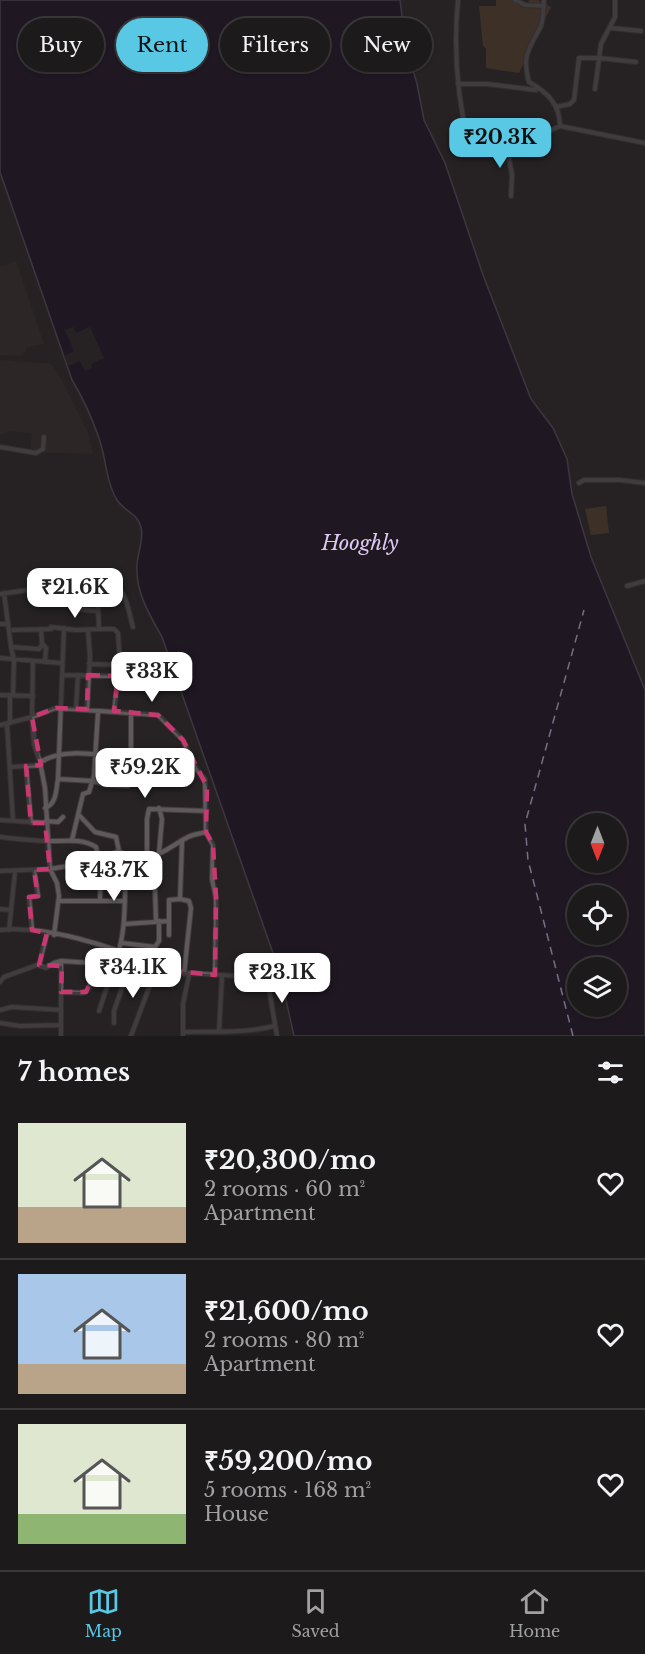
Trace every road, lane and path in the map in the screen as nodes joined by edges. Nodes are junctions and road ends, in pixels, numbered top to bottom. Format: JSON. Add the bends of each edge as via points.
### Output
{"nodes":[{"id":1,"x":458,"y":0,"type":"edge"},
{"id":2,"x":515,"y":0,"type":"edge"},
{"id":3,"x":544,"y":0,"type":"edge"},
{"id":4,"x":615,"y":0,"type":"edge"},
{"id":5,"x":544,"y":6,"type":"junction"},
{"id":6,"x":610,"y":28,"type":"junction"},
{"id":7,"x":641,"y":31,"type":"dead end"},
{"id":8,"x":599,"y":58,"type":"junction"},
{"id":9,"x":636,"y":62,"type":"dead end"},
{"id":10,"x":458,"y":84,"type":"junction"},
{"id":11,"x":596,"y":89,"type":"dead end"},
{"id":12,"x":536,"y":90,"type":"dead end"},
{"id":13,"x":556,"y":107,"type":"junction"},
{"id":14,"x":560,"y":126,"type":"junction"},
{"id":15,"x":506,"y":141,"type":"junction"},
{"id":16,"x":645,"y":143,"type":"edge"},
{"id":17,"x":470,"y":149,"type":"junction"},
{"id":18,"x":458,"y":154,"type":"dead end"},
{"id":19,"x":511,"y":196,"type":"dead end"},
{"id":20,"x":44,"y":437,"type":"dead end"},
{"id":21,"x":0,"y":447,"type":"edge"},
{"id":22,"x":579,"y":483,"type":"dead end"},
{"id":23,"x":645,"y":483,"type":"edge"},
{"id":24,"x":645,"y":581,"type":"edge"},
{"id":25,"x":69,"y":585,"type":"junction"},
{"id":26,"x":97,"y":585,"type":"junction"},
{"id":27,"x":627,"y":586,"type":"dead end"},
{"id":28,"x":2,"y":594,"type":"edge"},
{"id":29,"x":98,"y":611,"type":"junction"},
{"id":30,"x":0,"y":624,"type":"edge"},
{"id":31,"x":7,"y":624,"type":"junction"},
{"id":32,"x":133,"y":627,"type":"dead end"},
{"id":33,"x":64,"y":628,"type":"junction"},
{"id":34,"x":41,"y":629,"type":"junction"},
{"id":35,"x":99,"y":629,"type":"junction"},
{"id":36,"x":13,"y":630,"type":"dead end"},
{"id":37,"x":88,"y":630,"type":"junction"},
{"id":38,"x":42,"y":645,"type":"junction"},
{"id":39,"x":11,"y":647,"type":"junction"},
{"id":40,"x":0,"y":658,"type":"edge"},
{"id":41,"x":14,"y":660,"type":"junction"},
{"id":42,"x":33,"y":661,"type":"junction"},
{"id":43,"x":45,"y":662,"type":"junction"},
{"id":44,"x":62,"y":663,"type":"junction"},
{"id":45,"x":89,"y":664,"type":"junction"},
{"id":46,"x":119,"y":665,"type":"junction"},
{"id":47,"x":62,"y":675,"type":"junction"},
{"id":48,"x":78,"y":675,"type":"junction"},
{"id":49,"x":88,"y":675,"type":"junction"},
{"id":50,"x":118,"y":676,"type":"junction"},
{"id":51,"x":0,"y":695,"type":"edge"},
{"id":52,"x":11,"y":695,"type":"junction"},
{"id":53,"x":33,"y":696,"type":"junction"},
{"id":54,"x":60,"y":708,"type":"junction"},
{"id":55,"x":76,"y":708,"type":"junction"},
{"id":56,"x":87,"y":710,"type":"junction"},
{"id":57,"x":98,"y":712,"type":"junction"},
{"id":58,"x":114,"y":712,"type":"junction"},
{"id":59,"x":130,"y":712,"type":"junction"},
{"id":60,"x":32,"y":717,"type":"junction"},
{"id":61,"x":8,"y":724,"type":"junction"},
{"id":62,"x":0,"y":725,"type":"edge"},
{"id":63,"x":60,"y":754,"type":"junction"},
{"id":64,"x":96,"y":754,"type":"junction"},
{"id":65,"x":126,"y":758,"type":"junction"},
{"id":66,"x":41,"y":764,"type":"junction"},
{"id":67,"x":26,"y":766,"type":"junction"},
{"id":68,"x":11,"y":767,"type":"junction"},
{"id":69,"x":58,"y":779,"type":"junction"},
{"id":70,"x":93,"y":781,"type":"junction"},
{"id":71,"x":45,"y":808,"type":"junction"},
{"id":72,"x":159,"y":808,"type":"junction"},
{"id":73,"x":207,"y":811,"type":"junction"},
{"id":74,"x":79,"y":814,"type":"junction"},
{"id":75,"x":63,"y":817,"type":"dead end"},
{"id":76,"x":0,"y":820,"type":"edge"},
{"id":77,"x":13,"y":820,"type":"junction"},
{"id":78,"x":46,"y":822,"type":"junction"},
{"id":79,"x":31,"y":823,"type":"junction"},
{"id":80,"x":206,"y":832,"type":"junction"},
{"id":81,"x":0,"y":837,"type":"edge"},
{"id":82,"x":72,"y":840,"type":"junction"},
{"id":83,"x":47,"y":841,"type":"junction"},
{"id":84,"x":182,"y":841,"type":"junction"},
{"id":85,"x":119,"y":851,"type":"junction"},
{"id":86,"x":157,"y":855,"type":"junction"},
{"id":87,"x":127,"y":857,"type":"junction"},
{"id":88,"x":147,"y":858,"type":"junction"},
{"id":89,"x":100,"y":859,"type":"junction"},
{"id":90,"x":50,"y":869,"type":"junction"},
{"id":91,"x":34,"y":870,"type":"junction"},
{"id":92,"x":0,"y":871,"type":"edge"},
{"id":93,"x":15,"y":872,"type":"junction"},
{"id":94,"x":180,"y":899,"type":"junction"},
{"id":95,"x":100,"y":900,"type":"junction"},
{"id":96,"x":59,"y":901,"type":"junction"},
{"id":97,"x":125,"y":901,"type":"junction"},
{"id":98,"x":0,"y":909,"type":"edge"},
{"id":99,"x":10,"y":910,"type":"junction"},
{"id":100,"x":169,"y":921,"type":"junction"},
{"id":101,"x":158,"y":922,"type":"junction"},
{"id":102,"x":125,"y":924,"type":"junction"},
{"id":103,"x":0,"y":930,"type":"edge"},
{"id":104,"x":9,"y":930,"type":"junction"},
{"id":105,"x":32,"y":930,"type":"junction"},
{"id":106,"x":47,"y":933,"type":"junction"},
{"id":107,"x":54,"y":934,"type":"junction"},
{"id":108,"x":169,"y":935,"type":"dead end"},
{"id":109,"x":122,"y":943,"type":"junction"},
{"id":110,"x":119,"y":951,"type":"junction"},
{"id":111,"x":133,"y":956,"type":"junction"},
{"id":112,"x":117,"y":957,"type":"junction"},
{"id":113,"x":100,"y":960,"type":"junction"},
{"id":114,"x":62,"y":961,"type":"junction"},
{"id":115,"x":39,"y":965,"type":"junction"},
{"id":116,"x":156,"y":969,"type":"junction"},
{"id":117,"x":0,"y":972,"type":"edge"},
{"id":118,"x":187,"y":974,"type":"junction"},
{"id":119,"x":214,"y":975,"type":"junction"},
{"id":120,"x":222,"y":975,"type":"junction"},
{"id":121,"x":1,"y":981,"type":"edge"},
{"id":122,"x":61,"y":992,"type":"junction"},
{"id":123,"x":0,"y":1010,"type":"edge"},
{"id":124,"x":61,"y":1010,"type":"junction"},
{"id":125,"x":99,"y":1011,"type":"dead end"},
{"id":126,"x":0,"y":1023,"type":"edge"},
{"id":127,"x":114,"y":1023,"type":"dead end"},
{"id":128,"x":61,"y":1025,"type":"junction"},
{"id":129,"x":274,"y":1026,"type":"junction"},
{"id":130,"x":219,"y":1032,"type":"junction"},
{"id":131,"x":183,"y":1034,"type":"edge"},
{"id":132,"x":237,"y":1034,"type":"edge"},
{"id":133,"x":61,"y":1036,"type":"edge"},
{"id":134,"x":131,"y":1036,"type":"edge"},
{"id":135,"x":277,"y":1036,"type":"edge"}],
"edges":[{"from":1,"to":10,"type":"street","via":[[454,52]]},
{"from":2,"to":5,"type":"street"},
{"from":3,"to":5,"type":"street"},
{"from":4,"to":6,"type":"street"},
{"from":5,"to":13,"type":"street","via":[[541,27],[527,55],[526,72],[529,82],[551,97]]},
{"from":6,"to":7,"type":"street"},
{"from":6,"to":8,"type":"street"},
{"from":8,"to":9,"type":"street"},
{"from":8,"to":11,"type":"street"},
{"from":8,"to":13,"type":"street","via":[[579,58],[574,100]]},
{"from":10,"to":12,"type":"street"},
{"from":10,"to":17,"type":"street"},
{"from":13,"to":14,"type":"street"},
{"from":14,"to":15,"type":"street","via":[[534,138]]},
{"from":14,"to":16,"type":"street"},
{"from":15,"to":17,"type":"street","via":[[483,143]]},
{"from":15,"to":19,"type":"street"},
{"from":17,"to":18,"type":"street"},
{"from":20,"to":21,"type":"street","via":[[43,449],[36,453]]},
{"from":22,"to":23,"type":"street"},
{"from":24,"to":27,"type":"street"},
{"from":25,"to":26,"type":"street"},
{"from":25,"to":28,"type":"street"},
{"from":25,"to":29,"type":"street","via":[[71,607]]},
{"from":26,"to":29,"type":"street"},
{"from":26,"to":32,"type":"street","via":[[120,587]]},
{"from":28,"to":31,"type":"street"},
{"from":29,"to":35,"type":"street"},
{"from":30,"to":31,"type":"street"},
{"from":31,"to":39,"type":"street"},
{"from":33,"to":34,"type":"street"},
{"from":33,"to":37,"type":"street"},
{"from":33,"to":44,"type":"street"},
{"from":34,"to":36,"type":"street"},
{"from":34,"to":38,"type":"street"},
{"from":35,"to":37,"type":"street"},
{"from":35,"to":46,"type":"street","via":[[118,631]]},
{"from":37,"to":45,"type":"street"},
{"from":38,"to":39,"type":"street","via":[[39,649]]},
{"from":38,"to":43,"type":"street","via":[[46,648]]},
{"from":39,"to":41,"type":"street"},
{"from":40,"to":41,"type":"street"},
{"from":41,"to":42,"type":"street"},
{"from":41,"to":52,"type":"street"},
{"from":42,"to":43,"type":"street"},
{"from":42,"to":53,"type":"street"},
{"from":43,"to":44,"type":"street"},
{"from":44,"to":47,"type":"street"},
{"from":45,"to":46,"type":"street"},
{"from":45,"to":49,"type":"street"},
{"from":46,"to":50,"type":"street"},
{"from":47,"to":48,"type":"street"},
{"from":47,"to":54,"type":"street"},
{"from":48,"to":49,"type":"street"},
{"from":48,"to":55,"type":"street"},
{"from":49,"to":50,"type":"street"},
{"from":49,"to":56,"type":"street"},
{"from":50,"to":58,"type":"street"},
{"from":51,"to":52,"type":"street"},
{"from":52,"to":53,"type":"street"},
{"from":52,"to":61,"type":"street"},
{"from":53,"to":60,"type":"street"},
{"from":54,"to":55,"type":"street"},
{"from":54,"to":60,"type":"street"},
{"from":54,"to":63,"type":"street"},
{"from":55,"to":56,"type":"street"},
{"from":56,"to":57,"type":"street"},
{"from":57,"to":58,"type":"street"},
{"from":57,"to":64,"type":"street"},
{"from":58,"to":59,"type":"street"},
{"from":59,"to":65,"type":"street","via":[[131,751]]},
{"from":59,"to":73,"type":"street","via":[[158,715],[183,740],[205,779]]},
{"from":60,"to":61,"type":"street"},
{"from":60,"to":66,"type":"street","via":[[34,744]]},
{"from":61,"to":62,"type":"street"},
{"from":61,"to":68,"type":"street"},
{"from":63,"to":64,"type":"street"},
{"from":63,"to":66,"type":"street","via":[[42,760]]},
{"from":63,"to":69,"type":"street"},
{"from":64,"to":65,"type":"street"},
{"from":64,"to":70,"type":"street"},
{"from":65,"to":70,"type":"street","via":[[128,786]]},
{"from":66,"to":67,"type":"street"},
{"from":66,"to":71,"type":"street"},
{"from":67,"to":68,"type":"street"},
{"from":67,"to":79,"type":"street"},
{"from":68,"to":77,"type":"street"},
{"from":69,"to":70,"type":"street"},
{"from":69,"to":71,"type":"street","via":[[55,798]]},
{"from":70,"to":74,"type":"street","via":[[89,792],[83,794]]},
{"from":71,"to":78,"type":"street"},
{"from":72,"to":73,"type":"street"},
{"from":72,"to":86,"type":"street","via":[[162,819]]},
{"from":72,"to":88,"type":"street","via":[[151,808],[147,813]]},
{"from":73,"to":80,"type":"street"},
{"from":74,"to":82,"type":"street"},
{"from":74,"to":85,"type":"street","via":[[95,832],[116,837]]},
{"from":75,"to":78,"type":"street","via":[[58,822]]},
{"from":76,"to":77,"type":"street"},
{"from":77,"to":79,"type":"street"},
{"from":78,"to":79,"type":"street"},
{"from":78,"to":83,"type":"street"},
{"from":80,"to":84,"type":"street"},
{"from":80,"to":119,"type":"street","via":[[213,845],[216,897]]},
{"from":81,"to":83,"type":"street"},
{"from":82,"to":83,"type":"street"},
{"from":82,"to":89,"type":"street","via":[[96,847]]},
{"from":83,"to":90,"type":"street"},
{"from":84,"to":86,"type":"street"},
{"from":84,"to":94,"type":"street"},
{"from":85,"to":87,"type":"street"},
{"from":85,"to":89,"type":"street"},
{"from":86,"to":88,"type":"street"},
{"from":86,"to":101,"type":"street"},
{"from":87,"to":88,"type":"street"},
{"from":87,"to":97,"type":"street"},
{"from":89,"to":90,"type":"street"},
{"from":89,"to":95,"type":"street"},
{"from":90,"to":91,"type":"street"},
{"from":90,"to":96,"type":"street"},
{"from":91,"to":93,"type":"street"},
{"from":91,"to":105,"type":"street","via":[[38,896],[29,897]]},
{"from":92,"to":93,"type":"street"},
{"from":93,"to":99,"type":"street"},
{"from":94,"to":100,"type":"street","via":[[169,900]]},
{"from":94,"to":118,"type":"street","via":[[189,901],[191,908]]},
{"from":95,"to":96,"type":"street"},
{"from":95,"to":97,"type":"street"},
{"from":96,"to":107,"type":"street"},
{"from":97,"to":102,"type":"street"},
{"from":98,"to":99,"type":"street"},
{"from":99,"to":104,"type":"street"},
{"from":100,"to":101,"type":"street"},
{"from":100,"to":108,"type":"street"},
{"from":101,"to":102,"type":"street"},
{"from":101,"to":109,"type":"street","via":[[159,941],[155,947]]},
{"from":102,"to":109,"type":"street"},
{"from":103,"to":104,"type":"street"},
{"from":104,"to":105,"type":"street"},
{"from":105,"to":106,"type":"street"},
{"from":106,"to":107,"type":"street"},
{"from":106,"to":115,"type":"street"},
{"from":107,"to":110,"type":"street"},
{"from":109,"to":110,"type":"street"},
{"from":110,"to":111,"type":"street"},
{"from":110,"to":112,"type":"street"},
{"from":111,"to":116,"type":"street"},
{"from":111,"to":127,"type":"street","via":[[114,1011]]},
{"from":112,"to":113,"type":"street"},
{"from":112,"to":125,"type":"street"},
{"from":113,"to":114,"type":"street"},
{"from":113,"to":122,"type":"street","via":[[88,990]]},
{"from":114,"to":115,"type":"street","via":[[49,968]]},
{"from":114,"to":122,"type":"street"},
{"from":115,"to":121,"type":"street"},
{"from":116,"to":118,"type":"street"},
{"from":116,"to":134,"type":"street"},
{"from":117,"to":121,"type":"street"},
{"from":118,"to":119,"type":"street"},
{"from":118,"to":131,"type":"street"},
{"from":119,"to":120,"type":"street"},
{"from":120,"to":129,"type":"street","via":[[256,977],[264,983],[269,989]]},
{"from":120,"to":130,"type":"street"},
{"from":122,"to":124,"type":"street"},
{"from":123,"to":124,"type":"street"},
{"from":124,"to":128,"type":"street"},
{"from":126,"to":128,"type":"street"},
{"from":128,"to":133,"type":"street"},
{"from":129,"to":132,"type":"street"},
{"from":129,"to":135,"type":"street"},
{"from":130,"to":131,"type":"street"},
{"from":130,"to":132,"type":"street"}]}
